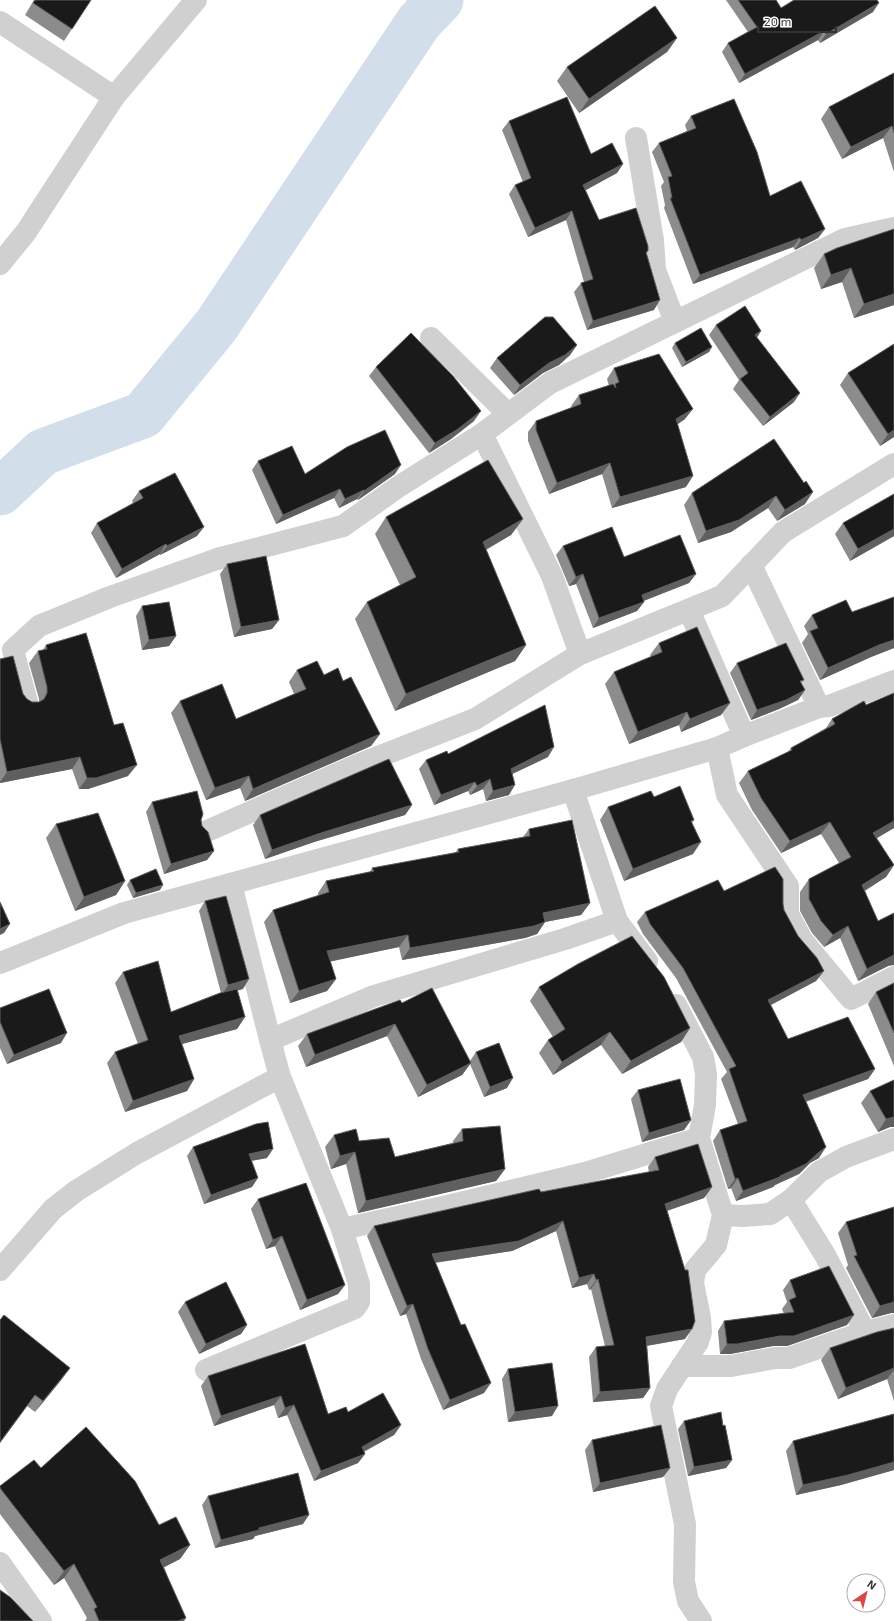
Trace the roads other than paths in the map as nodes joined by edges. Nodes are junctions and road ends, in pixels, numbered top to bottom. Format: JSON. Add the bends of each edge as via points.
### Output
{"nodes":[{"id":1,"x":196,"y":0,"type":"edge"},
{"id":2,"x":0,"y":22,"type":"edge"},
{"id":3,"x":114,"y":97,"type":"junction"},
{"id":4,"x":636,"y":138,"type":"dead end"},
{"id":5,"x":894,"y":228,"type":"edge"},
{"id":6,"x":0,"y":264,"type":"edge"},
{"id":7,"x":675,"y":322,"type":"junction"},
{"id":8,"x":431,"y":338,"type":"dead end"},
{"id":9,"x":508,"y":414,"type":"junction"},
{"id":10,"x":482,"y":434,"type":"junction"},
{"id":11,"x":894,"y":464,"type":"edge"},
{"id":12,"x":751,"y":565,"type":"junction"},
{"id":13,"x":689,"y":610,"type":"junction"},
{"id":14,"x":580,"y":654,"type":"junction"},
{"id":15,"x":894,"y":680,"type":"edge"},
{"id":16,"x":27,"y":702,"type":"edge"},
{"id":17,"x":819,"y":707,"type":"junction"},
{"id":18,"x":744,"y":736,"type":"junction"},
{"id":19,"x":718,"y":748,"type":"junction"},
{"id":20,"x":572,"y":790,"type":"junction"},
{"id":21,"x":207,"y":830,"type":"edge"},
{"id":22,"x":231,"y":884,"type":"junction"},
{"id":23,"x":617,"y":921,"type":"junction"},
{"id":24,"x":0,"y":963,"type":"edge"},
{"id":25,"x":894,"y":977,"type":"edge"},
{"id":26,"x":270,"y":1040,"type":"junction"},
{"id":27,"x":280,"y":1077,"type":"junction"},
{"id":28,"x":699,"y":1138,"type":"junction"},
{"id":29,"x":894,"y":1139,"type":"edge"},
{"id":30,"x":791,"y":1200,"type":"junction"},
{"id":31,"x":724,"y":1215,"type":"junction"},
{"id":32,"x":342,"y":1229,"type":"junction"},
{"id":33,"x":0,"y":1270,"type":"edge"},
{"id":34,"x":894,"y":1325,"type":"edge"},
{"id":35,"x":865,"y":1332,"type":"junction"},
{"id":36,"x":682,"y":1366,"type":"junction"},
{"id":37,"x":206,"y":1370,"type":"dead end"},
{"id":38,"x":0,"y":1563,"type":"edge"},
{"id":39,"x":40,"y":1621,"type":"edge"},
{"id":40,"x":701,"y":1621,"type":"edge"}],
"edges":[{"from":1,"to":3,"type":"street"},
{"from":2,"to":3,"type":"street"},
{"from":3,"to":6,"type":"street","via":[[26,232]]},
{"from":4,"to":7,"type":"street","via":[[653,240],[655,270]]},
{"from":5,"to":7,"type":"street","via":[[845,239]]},
{"from":7,"to":9,"type":"street","via":[[550,383]]},
{"from":8,"to":9,"type":"street"},
{"from":9,"to":10,"type":"street"},
{"from":10,"to":14,"type":"street","via":[[552,576]]},
{"from":10,"to":16,"type":"street","via":[[398,487],[343,526],[217,559],[38,626],[13,650]]},
{"from":11,"to":12,"type":"street","via":[[783,532]]},
{"from":12,"to":13,"type":"street","via":[[722,596]]},
{"from":12,"to":17,"type":"street"},
{"from":13,"to":14,"type":"street"},
{"from":13,"to":18,"type":"street"},
{"from":14,"to":21,"type":"street","via":[[475,719],[355,766]]},
{"from":15,"to":17,"type":"street","via":[[830,706]]},
{"from":17,"to":18,"type":"street"},
{"from":18,"to":19,"type":"street"},
{"from":19,"to":20,"type":"street"},
{"from":19,"to":25,"type":"street","via":[[727,795],[788,886],[788,914],[802,940],[852,999]]},
{"from":20,"to":22,"type":"street"},
{"from":20,"to":23,"type":"street"},
{"from":22,"to":24,"type":"street","via":[[124,913]]},
{"from":22,"to":26,"type":"street"},
{"from":23,"to":26,"type":"street","via":[[374,996]]},
{"from":23,"to":28,"type":"street","via":[[664,984],[703,1057],[706,1074],[705,1105]]},
{"from":26,"to":27,"type":"street"},
{"from":27,"to":32,"type":"street"},
{"from":27,"to":33,"type":"street","via":[[137,1153],[76,1191],[53,1209]]},
{"from":28,"to":31,"type":"street"},
{"from":28,"to":32,"type":"street","via":[[585,1173]]},
{"from":29,"to":30,"type":"street","via":[[846,1157],[819,1172]]},
{"from":30,"to":31,"type":"street","via":[[770,1214]]},
{"from":30,"to":35,"type":"street","via":[[825,1255]]},
{"from":31,"to":36,"type":"street","via":[[716,1246],[695,1270],[693,1283],[701,1332],[698,1342]]},
{"from":32,"to":37,"type":"street","via":[[359,1284],[359,1302],[355,1308]]},
{"from":34,"to":35,"type":"street"},
{"from":35,"to":36,"type":"street","via":[[789,1358],[731,1366]]},
{"from":36,"to":40,"type":"street","via":[[667,1389],[661,1406],[685,1524],[684,1582],[688,1601]]},
{"from":38,"to":39,"type":"street"}]}
